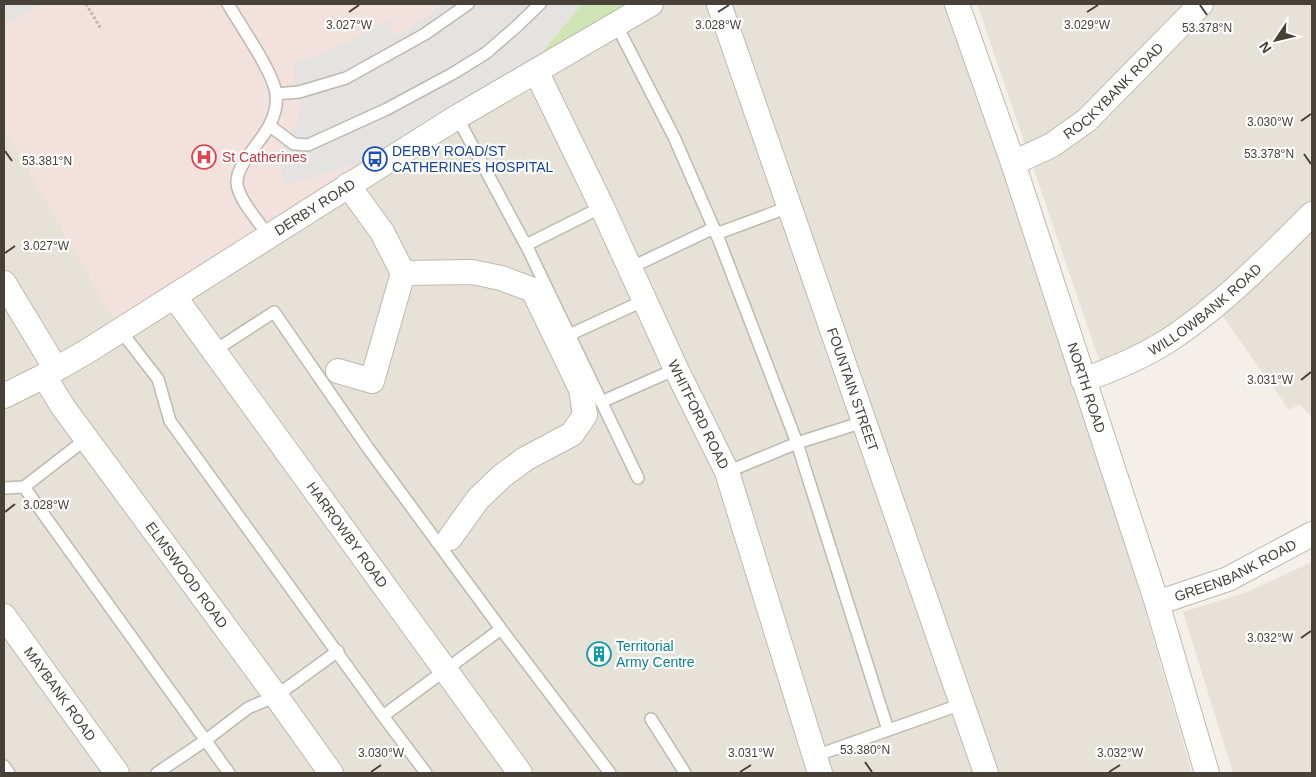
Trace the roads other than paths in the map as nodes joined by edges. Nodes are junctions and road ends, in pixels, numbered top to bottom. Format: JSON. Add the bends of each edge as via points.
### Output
{"nodes":[{"id":1,"x":228,"y":4,"type":"edge"},
{"id":2,"x":468,"y":4,"type":"edge"},
{"id":3,"x":540,"y":4,"type":"edge"},
{"id":4,"x":651,"y":4,"type":"edge"},
{"id":5,"x":719,"y":4,"type":"edge"},
{"id":6,"x":957,"y":4,"type":"edge"},
{"id":7,"x":1201,"y":4,"type":"edge"},
{"id":8,"x":616,"y":24,"type":"junction"},
{"id":9,"x":536,"y":71,"type":"junction"},
{"id":10,"x":276,"y":94,"type":"junction"},
{"id":11,"x":457,"y":117,"type":"junction"},
{"id":12,"x":270,"y":126,"type":"junction"},
{"id":13,"x":1013,"y":163,"type":"junction"},
{"id":14,"x":348,"y":185,"type":"junction"},
{"id":15,"x":602,"y":207,"type":"junction"},
{"id":16,"x":789,"y":207,"type":"junction"},
{"id":17,"x":1312,"y":214,"type":"edge"},
{"id":18,"x":715,"y":231,"type":"junction"},
{"id":19,"x":268,"y":235,"type":"junction"},
{"id":20,"x":526,"y":245,"type":"junction"},
{"id":21,"x":630,"y":268,"type":"junction"},
{"id":22,"x":403,"y":273,"type":"junction"},
{"id":23,"x":4,"y":283,"type":"edge"},
{"id":24,"x":174,"y":296,"type":"junction"},
{"id":25,"x":645,"y":300,"type":"junction"},
{"id":26,"x":120,"y":330,"type":"junction"},
{"id":27,"x":569,"y":335,"type":"junction"},
{"id":28,"x":214,"y":351,"type":"junction"},
{"id":29,"x":676,"y":369,"type":"junction"},
{"id":30,"x":338,"y":371,"type":"dead end"},
{"id":31,"x":50,"y":373,"type":"junction"},
{"id":32,"x":1083,"y":380,"type":"junction"},
{"id":33,"x":4,"y":396,"type":"edge"},
{"id":34,"x":601,"y":402,"type":"junction"},
{"id":35,"x":863,"y":422,"type":"junction"},
{"id":36,"x":86,"y":439,"type":"junction"},
{"id":37,"x":797,"y":443,"type":"junction"},
{"id":38,"x":727,"y":472,"type":"junction"},
{"id":39,"x":638,"y":478,"type":"dead end"},
{"id":40,"x":24,"y":487,"type":"junction"},
{"id":41,"x":4,"y":488,"type":"edge"},
{"id":42,"x":1312,"y":534,"type":"edge"},
{"id":43,"x":450,"y":538,"type":"dead end"},
{"id":44,"x":1157,"y":604,"type":"junction"},
{"id":45,"x":4,"y":616,"type":"edge"},
{"id":46,"x":501,"y":629,"type":"junction"},
{"id":47,"x":338,"y":651,"type":"junction"},
{"id":48,"x":444,"y":671,"type":"junction"},
{"id":49,"x":276,"y":696,"type":"junction"},
{"id":50,"x":962,"y":704,"type":"junction"},
{"id":51,"x":383,"y":716,"type":"junction"},
{"id":52,"x":651,"y":719,"type":"dead end"},
{"id":53,"x":888,"y":730,"type":"junction"},
{"id":54,"x":206,"y":740,"type":"junction"},
{"id":55,"x":817,"y":764,"type":"edge"},
{"id":56,"x":4,"y":766,"type":"edge"},
{"id":57,"x":9,"y":773,"type":"edge"},
{"id":58,"x":117,"y":773,"type":"edge"},
{"id":59,"x":157,"y":773,"type":"edge"},
{"id":60,"x":229,"y":773,"type":"edge"},
{"id":61,"x":331,"y":773,"type":"edge"},
{"id":62,"x":426,"y":773,"type":"edge"},
{"id":63,"x":520,"y":773,"type":"edge"},
{"id":64,"x":610,"y":773,"type":"edge"},
{"id":65,"x":685,"y":773,"type":"edge"},
{"id":66,"x":986,"y":773,"type":"edge"},
{"id":67,"x":1207,"y":773,"type":"edge"}],
"edges":[{"from":1,"to":10,"type":"lane","via":[[272,78]]},
{"from":2,"to":10,"type":"lane","via":[[424,34],[346,78],[299,92]]},
{"from":3,"to":12,"type":"lane","via":[[486,53],[452,74],[387,109],[308,145],[294,144]]},
{"from":4,"to":8,"type":"street","name":"DERBY ROAD"},
{"from":5,"to":16,"type":"street","name":"FOUNTAIN STREET"},
{"from":6,"to":13,"type":"street","name":"NORTH ROAD"},
{"from":7,"to":13,"type":"street","name":"ROCKYBANK ROAD","via":[[1087,120],[1052,144]]},
{"from":8,"to":9,"type":"street","name":"DERBY ROAD"},
{"from":8,"to":18,"type":"lane","via":[[674,137]]},
{"from":9,"to":11,"type":"street","name":"DERBY ROAD"},
{"from":9,"to":15,"type":"street","name":"WHITFORD ROAD"},
{"from":10,"to":12,"type":"lane"},
{"from":11,"to":14,"type":"street","name":"DERBY ROAD"},
{"from":11,"to":20,"type":"lane"},
{"from":12,"to":19,"type":"lane","via":[[240,170],[237,183],[242,198]]},
{"from":13,"to":32,"type":"street","name":"NORTH ROAD"},
{"from":14,"to":19,"type":"street","name":"DERBY ROAD"},
{"from":14,"to":22,"type":"street","via":[[382,232]]},
{"from":15,"to":20,"type":"lane"},
{"from":15,"to":21,"type":"street","name":"WHITFORD ROAD"},
{"from":16,"to":18,"type":"lane"},
{"from":16,"to":35,"type":"street","name":"FOUNTAIN STREET"},
{"from":17,"to":32,"type":"street","name":"WILLOWBANK ROAD","via":[[1234,288],[1166,341],[1105,373]]},
{"from":18,"to":21,"type":"lane"},
{"from":18,"to":37,"type":"lane"},
{"from":19,"to":24,"type":"street","name":"DERBY ROAD"},
{"from":20,"to":27,"type":"lane"},
{"from":21,"to":25,"type":"street","name":"WHITFORD ROAD"},
{"from":22,"to":30,"type":"street","via":[[372,381]]},
{"from":22,"to":43,"type":"street","via":[[472,272],[533,290],[581,389],[585,415],[572,434],[525,459],[502,476],[478,499]]},
{"from":23,"to":31,"type":"street","name":"ELMSWOOD ROAD"},
{"from":24,"to":26,"type":"street","name":"DERBY ROAD"},
{"from":24,"to":28,"type":"street","name":"HARROWBY ROAD"},
{"from":25,"to":27,"type":"lane"},
{"from":25,"to":29,"type":"street","name":"WHITFORD ROAD"},
{"from":26,"to":31,"type":"street","name":"DERBY ROAD"},
{"from":26,"to":47,"type":"lane","via":[[158,379],[170,421]]},
{"from":27,"to":34,"type":"lane"},
{"from":28,"to":46,"type":"lane","via":[[274,312],[368,448]]},
{"from":28,"to":48,"type":"street","name":"HARROWBY ROAD"},
{"from":29,"to":34,"type":"lane"},
{"from":29,"to":38,"type":"street","name":"WHITFORD ROAD"},
{"from":31,"to":33,"type":"street","name":"DERBY ROAD"},
{"from":31,"to":36,"type":"street","name":"ELMSWOOD ROAD","via":[[63,407]]},
{"from":32,"to":44,"type":"street","name":"NORTH ROAD"},
{"from":34,"to":39,"type":"lane"},
{"from":35,"to":37,"type":"lane"},
{"from":35,"to":50,"type":"street","name":"FOUNTAIN STREET"},
{"from":36,"to":40,"type":"lane"},
{"from":36,"to":49,"type":"street","name":"ELMSWOOD ROAD"},
{"from":37,"to":38,"type":"lane"},
{"from":37,"to":53,"type":"lane"},
{"from":38,"to":55,"type":"street","name":"WHITFORD ROAD"},
{"from":40,"to":41,"type":"lane"},
{"from":40,"to":54,"type":"lane"},
{"from":42,"to":44,"type":"street","name":"GREENBANK ROAD","via":[[1228,579]]},
{"from":44,"to":67,"type":"street","name":"NORTH ROAD"},
{"from":45,"to":58,"type":"street","name":"MAYBANK ROAD"},
{"from":46,"to":48,"type":"lane"},
{"from":46,"to":64,"type":"lane"},
{"from":47,"to":49,"type":"lane"},
{"from":47,"to":51,"type":"lane"},
{"from":48,"to":51,"type":"lane"},
{"from":48,"to":63,"type":"street","name":"HARROWBY ROAD"},
{"from":49,"to":54,"type":"lane","via":[[248,708]]},
{"from":49,"to":61,"type":"street","name":"ELMSWOOD ROAD"},
{"from":50,"to":53,"type":"lane"},
{"from":50,"to":66,"type":"street","name":"FOUNTAIN STREET"},
{"from":51,"to":62,"type":"lane"},
{"from":52,"to":65,"type":"lane"},
{"from":53,"to":55,"type":"lane"},
{"from":54,"to":59,"type":"lane"},
{"from":54,"to":60,"type":"lane"},
{"from":56,"to":57,"type":"lane"}]}
